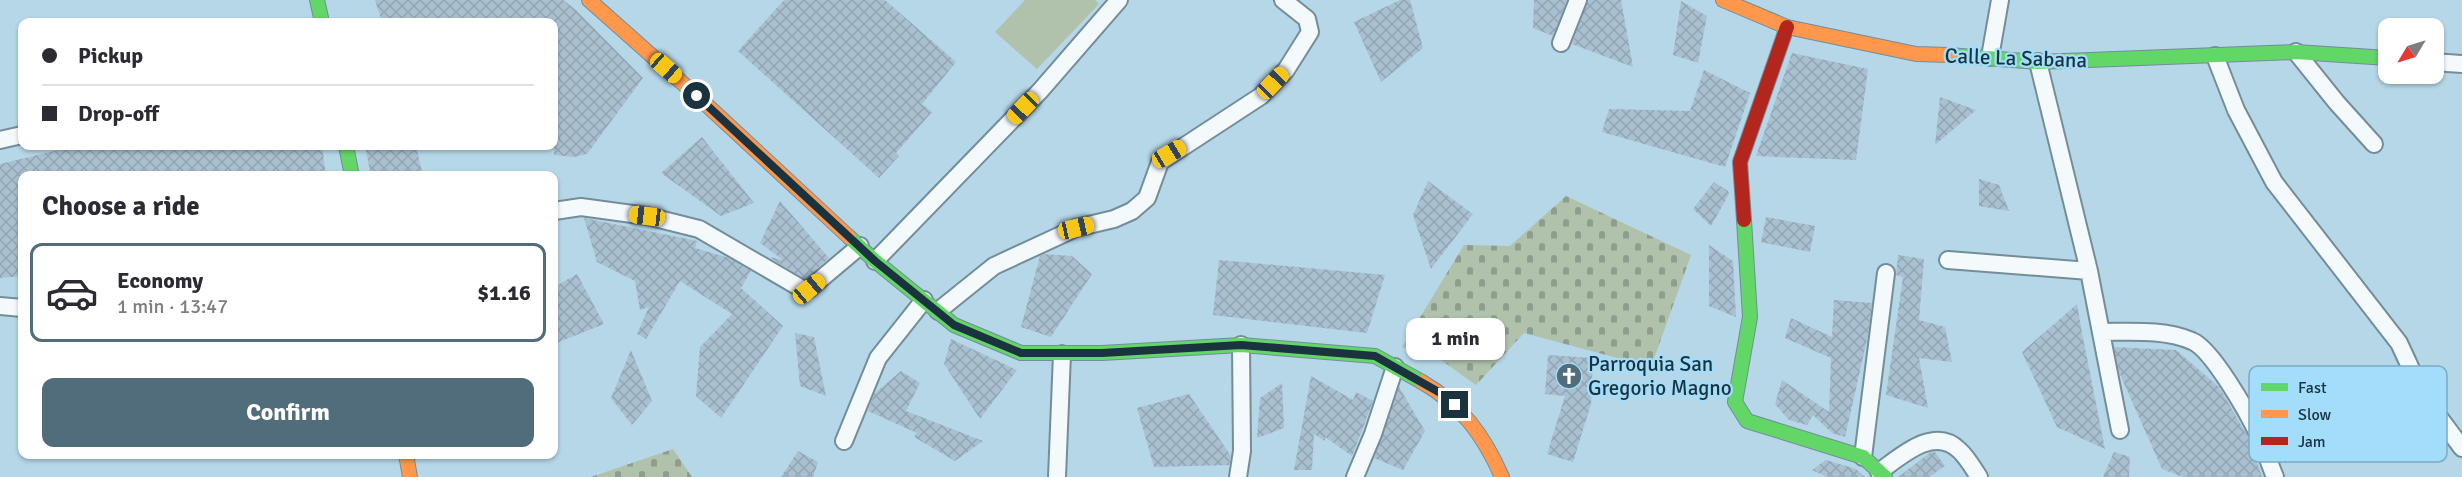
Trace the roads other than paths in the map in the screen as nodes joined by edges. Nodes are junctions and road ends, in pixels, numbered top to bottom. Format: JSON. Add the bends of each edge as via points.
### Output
{"nodes":[{"id":1,"x":317,"y":0,"type":"edge"},
{"id":2,"x":589,"y":0,"type":"edge"},
{"id":3,"x":1119,"y":0,"type":"edge"},
{"id":4,"x":1283,"y":0,"type":"edge"},
{"id":5,"x":1578,"y":0,"type":"edge"},
{"id":6,"x":1723,"y":0,"type":"edge"},
{"id":7,"x":2000,"y":0,"type":"edge"},
{"id":8,"x":321,"y":18,"type":"edge"},
{"id":9,"x":1787,"y":27,"type":"junction"},
{"id":10,"x":1561,"y":43,"type":"dead end"},
{"id":11,"x":2296,"y":51,"type":"junction"},
{"id":12,"x":2215,"y":56,"type":"junction"},
{"id":13,"x":1990,"y":57,"type":"junction"},
{"id":14,"x":2378,"y":57,"type":"edge"},
{"id":15,"x":2038,"y":62,"type":"junction"},
{"id":16,"x":2444,"y":63,"type":"edge"},
{"id":17,"x":2462,"y":64,"type":"edge"},
{"id":18,"x":18,"y":136,"type":"edge"},
{"id":19,"x":0,"y":140,"type":"edge"},
{"id":20,"x":2374,"y":144,"type":"dead end"},
{"id":21,"x":347,"y":150,"type":"edge"},
{"id":22,"x":351,"y":171,"type":"edge"},
{"id":23,"x":558,"y":210,"type":"edge"},
{"id":24,"x":860,"y":246,"type":"junction"},
{"id":25,"x":1948,"y":260,"type":"dead end"},
{"id":26,"x":875,"y":261,"type":"junction"},
{"id":27,"x":2089,"y":272,"type":"junction"},
{"id":28,"x":1886,"y":273,"type":"dead end"},
{"id":29,"x":924,"y":300,"type":"junction"},
{"id":30,"x":0,"y":306,"type":"edge"},
{"id":31,"x":18,"y":308,"type":"edge"},
{"id":32,"x":938,"y":311,"type":"junction"},
{"id":33,"x":2101,"y":332,"type":"junction"},
{"id":34,"x":1241,"y":345,"type":"junction"},
{"id":35,"x":1062,"y":354,"type":"junction"},
{"id":36,"x":2410,"y":366,"type":"edge"},
{"id":37,"x":1395,"y":367,"type":"junction"},
{"id":38,"x":2249,"y":418,"type":"edge"},
{"id":39,"x":2447,"y":428,"type":"edge"},
{"id":40,"x":2120,"y":430,"type":"dead end"},
{"id":41,"x":844,"y":441,"type":"dead end"},
{"id":42,"x":2462,"y":448,"type":"edge"},
{"id":43,"x":1863,"y":457,"type":"junction"},
{"id":44,"x":407,"y":459,"type":"edge"},
{"id":45,"x":2269,"y":462,"type":"edge"},
{"id":46,"x":1882,"y":474,"type":"edge"},
{"id":47,"x":410,"y":477,"type":"edge"},
{"id":48,"x":1057,"y":477,"type":"edge"},
{"id":49,"x":1238,"y":477,"type":"edge"},
{"id":50,"x":1356,"y":477,"type":"edge"},
{"id":51,"x":1502,"y":477,"type":"edge"},
{"id":52,"x":1979,"y":477,"type":"edge"},
{"id":53,"x":2275,"y":477,"type":"edge"}],
"edges":[{"from":1,"to":8,"type":"street"},
{"from":2,"to":24,"type":"street"},
{"from":3,"to":26,"type":"street","via":[[1040,91]]},
{"from":4,"to":32,"type":"street","via":[[1307,19],[1310,32],[1286,70],[1261,96],[1160,162],[1147,198],[1132,211],[1076,228],[994,266]]},
{"from":5,"to":10,"type":"street"},
{"from":6,"to":9,"type":"street","name":"Calle La Sabana"},
{"from":7,"to":13,"type":"street"},
{"from":9,"to":13,"type":"street","name":"Calle La Sabana","via":[[1916,54]]},
{"from":9,"to":43,"type":"street","via":[[1740,162],[1750,317],[1735,402],[1748,421]]},
{"from":11,"to":12,"type":"street","name":"Calle La Sabana"},
{"from":11,"to":14,"type":"street","name":"Calle La Sabana"},
{"from":11,"to":20,"type":"street"},
{"from":12,"to":15,"type":"street","name":"Calle La Sabana"},
{"from":12,"to":36,"type":"street","via":[[2236,110],[2274,182],[2399,343]]},
{"from":13,"to":15,"type":"street","name":"Calle La Sabana"},
{"from":15,"to":27,"type":"street"},
{"from":16,"to":17,"type":"street"},
{"from":18,"to":19,"type":"street"},
{"from":21,"to":22,"type":"street"},
{"from":23,"to":24,"type":"street","via":[[581,207],[647,216],[699,229],[804,290]]},
{"from":24,"to":26,"type":"street"},
{"from":25,"to":27,"type":"street"},
{"from":26,"to":29,"type":"street"},
{"from":27,"to":33,"type":"street"},
{"from":28,"to":43,"type":"street"},
{"from":29,"to":32,"type":"street"},
{"from":29,"to":41,"type":"street","via":[[878,358]]},
{"from":30,"to":31,"type":"street"},
{"from":32,"to":35,"type":"street","via":[[954,325],[1021,353]]},
{"from":33,"to":38,"type":"street","via":[[2174,336],[2203,347]]},
{"from":33,"to":40,"type":"street"},
{"from":34,"to":35,"type":"street"},
{"from":34,"to":37,"type":"street","via":[[1375,356]]},
{"from":34,"to":49,"type":"street","via":[[1242,451]]},
{"from":35,"to":48,"type":"street"},
{"from":37,"to":50,"type":"street"},
{"from":37,"to":51,"type":"street","via":[[1444,395],[1465,416],[1488,444]]},
{"from":39,"to":42,"type":"street"},
{"from":43,"to":46,"type":"street"},
{"from":44,"to":47,"type":"street"},
{"from":45,"to":53,"type":"street"},
{"from":46,"to":52,"type":"street","via":[[1920,443],[1944,441],[1959,449]]}]}
